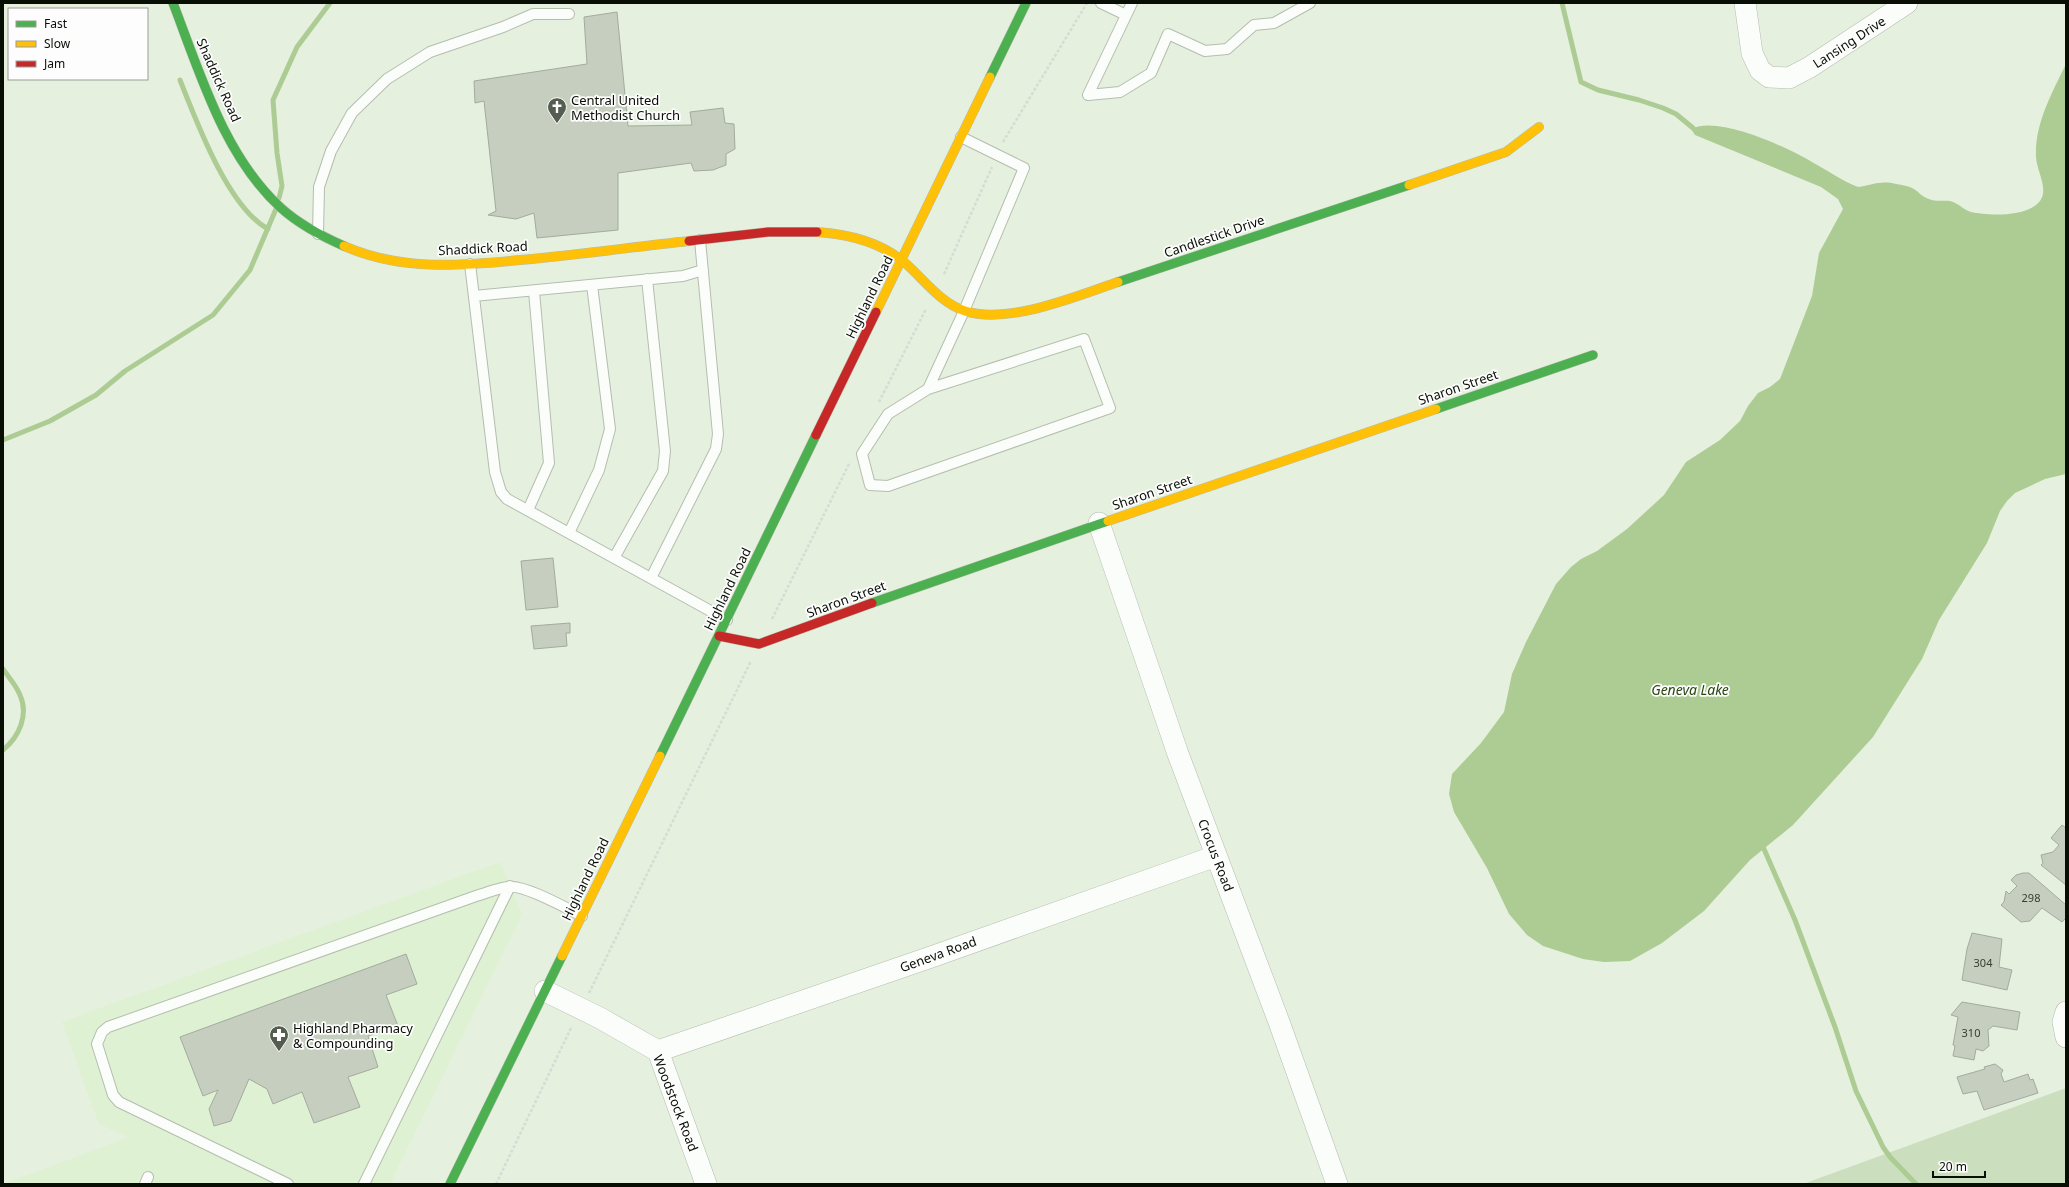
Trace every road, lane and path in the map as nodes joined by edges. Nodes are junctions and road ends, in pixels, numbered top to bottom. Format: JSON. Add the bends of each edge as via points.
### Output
{"nodes":[{"id":1,"x":173,"y":3,"type":"edge"},
{"id":2,"x":1026,"y":3,"type":"edge"},
{"id":3,"x":1088,"y":3,"type":"edge"},
{"id":4,"x":1101,"y":3,"type":"edge"},
{"id":5,"x":1132,"y":3,"type":"edge"},
{"id":6,"x":1310,"y":3,"type":"edge"},
{"id":7,"x":1745,"y":3,"type":"edge"},
{"id":8,"x":1908,"y":3,"type":"edge"},
{"id":9,"x":569,"y":14,"type":"dead end"},
{"id":10,"x":1126,"y":15,"type":"junction"},
{"id":11,"x":1539,"y":127,"type":"dead end"},
{"id":12,"x":961,"y":137,"type":"junction"},
{"id":13,"x":997,"y":156,"type":"junction"},
{"id":14,"x":318,"y":234,"type":"junction"},
{"id":15,"x":700,"y":240,"type":"junction"},
{"id":16,"x":901,"y":259,"type":"junction"},
{"id":17,"x":470,"y":264,"type":"junction"},
{"id":18,"x":703,"y":270,"type":"junction"},
{"id":19,"x":647,"y":279,"type":"junction"},
{"id":20,"x":592,"y":285,"type":"junction"},
{"id":21,"x":534,"y":291,"type":"junction"},
{"id":22,"x":935,"y":291,"type":"junction"},
{"id":23,"x":474,"y":296,"type":"junction"},
{"id":24,"x":964,"y":311,"type":"junction"},
{"id":25,"x":1592,"y":354,"type":"dead end"},
{"id":26,"x":928,"y":389,"type":"junction"},
{"id":27,"x":879,"y":404,"type":"dead end"},
{"id":28,"x":851,"y":460,"type":"dead end"},
{"id":29,"x":528,"y":510,"type":"junction"},
{"id":30,"x":1099,"y":523,"type":"junction"},
{"id":31,"x":569,"y":533,"type":"junction"},
{"id":32,"x":614,"y":558,"type":"junction"},
{"id":33,"x":651,"y":578,"type":"junction"},
{"id":34,"x":727,"y":620,"type":"junction"},
{"id":35,"x":719,"y":636,"type":"junction"},
{"id":36,"x":759,"y":644,"type":"junction"},
{"id":37,"x":1216,"y":856,"type":"junction"},
{"id":38,"x":510,"y":886,"type":"junction"},
{"id":39,"x":582,"y":916,"type":"junction"},
{"id":40,"x":544,"y":991,"type":"junction"},
{"id":41,"x":581,"y":1009,"type":"junction"},
{"id":42,"x":2066,"y":1012,"type":"edge"},
{"id":43,"x":2066,"y":1037,"type":"edge"},
{"id":44,"x":658,"y":1051,"type":"junction"},
{"id":45,"x":288,"y":1184,"type":"edge"},
{"id":46,"x":364,"y":1184,"type":"edge"},
{"id":47,"x":450,"y":1184,"type":"edge"},
{"id":48,"x":496,"y":1184,"type":"edge"},
{"id":49,"x":706,"y":1184,"type":"edge"},
{"id":50,"x":1337,"y":1184,"type":"edge"}],
"edges":[{"from":1,"to":14,"type":"main road","name":"Shaddick Road","via":[[209,95],[238,153],[265,190],[287,214]]},
{"from":2,"to":12,"type":"main road","name":"Highland Road"},
{"from":3,"to":13,"type":"path","via":[[1004,139]]},
{"from":4,"to":10,"type":"lane"},
{"from":5,"to":10,"type":"lane"},
{"from":6,"to":10,"type":"lane","via":[[1274,23],[1254,25],[1227,49],[1205,52],[1168,34],[1151,73],[1120,92],[1088,95]]},
{"from":7,"to":8,"type":"street","name":"Lansing Drive","via":[[1752,53],[1760,70],[1769,77],[1789,78]]},
{"from":9,"to":14,"type":"lane","via":[[533,14],[430,52],[387,79],[352,113],[331,151],[319,187]]},
{"from":11,"to":24,"type":"main road","name":"Candlestick Drive","via":[[1506,152],[1048,306],[1012,312]]},
{"from":12,"to":13,"type":"lane"},
{"from":12,"to":16,"type":"main road","name":"Highland Road"},
{"from":13,"to":22,"type":"path","via":[[958,246]]},
{"from":13,"to":24,"type":"lane","via":[[1024,168]]},
{"from":14,"to":17,"type":"main road","name":"Shaddick Road","via":[[355,250],[394,261],[449,266]]},
{"from":15,"to":16,"type":"main road","name":"Shaddick Road","via":[[764,232],[818,232],[855,237]]},
{"from":15,"to":17,"type":"main road","name":"Shaddick Road"},
{"from":15,"to":18,"type":"lane"},
{"from":16,"to":22,"type":"main road","name":"Candlestick Drive"},
{"from":16,"to":34,"type":"main road","name":"Highland Road"},
{"from":17,"to":23,"type":"lane"},
{"from":18,"to":19,"type":"lane","via":[[683,276]]},
{"from":18,"to":33,"type":"lane","via":[[718,434],[716,449]]},
{"from":19,"to":20,"type":"lane"},
{"from":19,"to":32,"type":"lane","via":[[665,451],[663,471]]},
{"from":20,"to":21,"type":"lane"},
{"from":20,"to":31,"type":"lane","via":[[610,429],[599,470]]},
{"from":21,"to":23,"type":"lane"},
{"from":21,"to":29,"type":"lane","via":[[549,463]]},
{"from":22,"to":24,"type":"main road","name":"Candlestick Drive"},
{"from":22,"to":27,"type":"path"},
{"from":23,"to":29,"type":"lane","via":[[495,472],[501,492]]},
{"from":24,"to":26,"type":"lane"},
{"from":25,"to":30,"type":"main road","name":"Sharon Street"},
{"from":26,"to":26,"type":"lane","via":[[888,414],[862,454],[870,485],[888,486],[1110,408],[1084,340]]},
{"from":28,"to":36,"type":"path"},
{"from":29,"to":31,"type":"lane"},
{"from":30,"to":36,"type":"main road","name":"Sharon Street"},
{"from":30,"to":37,"type":"street","name":"Crocus Road","via":[[1178,754]]},
{"from":31,"to":32,"type":"lane"},
{"from":32,"to":33,"type":"lane"},
{"from":33,"to":34,"type":"lane"},
{"from":34,"to":35,"type":"main road","name":"Highland Road"},
{"from":35,"to":36,"type":"main road"},
{"from":35,"to":39,"type":"main road","name":"Highland Road"},
{"from":36,"to":41,"type":"path"},
{"from":37,"to":44,"type":"street","name":"Geneva Road"},
{"from":37,"to":50,"type":"street","name":"Crocus Road"},
{"from":38,"to":39,"type":"lane","via":[[526,890]]},
{"from":38,"to":45,"type":"lane","via":[[115,1024],[102,1032],[97,1044],[113,1095],[119,1102]]},
{"from":38,"to":46,"type":"lane"},
{"from":39,"to":40,"type":"main road","name":"Highland Road"},
{"from":40,"to":41,"type":"street","name":"Woodstock Road"},
{"from":40,"to":47,"type":"main road","name":"Highland Road"},
{"from":41,"to":44,"type":"street","name":"Woodstock Road"},
{"from":41,"to":48,"type":"path"},
{"from":42,"to":43,"type":"street","via":[[2063,1022]]},
{"from":44,"to":49,"type":"street","name":"Woodstock Road"}]}
